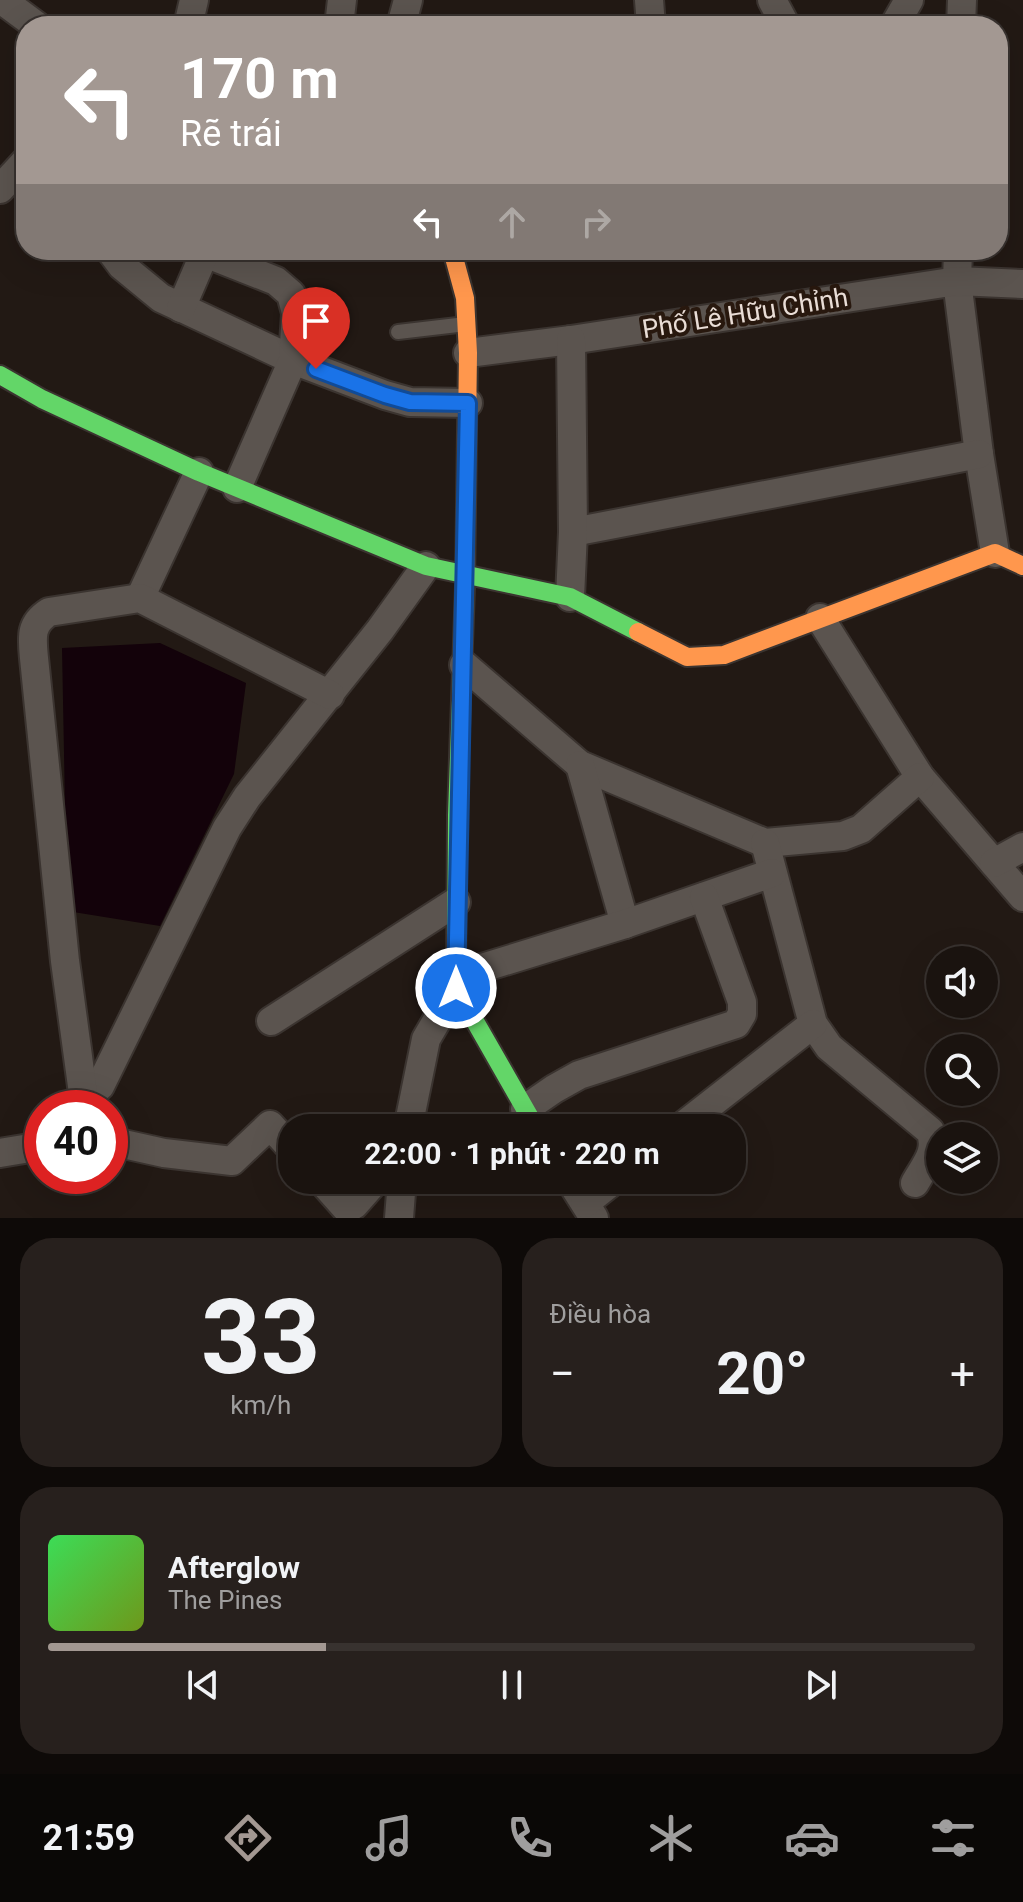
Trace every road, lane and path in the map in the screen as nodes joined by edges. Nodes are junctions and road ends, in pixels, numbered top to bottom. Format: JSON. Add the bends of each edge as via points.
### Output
{"nodes":[{"id":1,"x":2,"y":0,"type":"edge"},
{"id":2,"x":24,"y":16,"type":"edge"},
{"id":3,"x":16,"y":172,"type":"edge"},
{"id":4,"x":0,"y":189,"type":"edge"},
{"id":5,"x":118,"y":260,"type":"edge"},
{"id":6,"x":202,"y":260,"type":"edge"},
{"id":7,"x":225,"y":260,"type":"edge"},
{"id":8,"x":457,"y":260,"type":"edge"},
{"id":9,"x":958,"y":260,"type":"edge"},
{"id":10,"x":957,"y":281,"type":"junction"},
{"id":11,"x":1023,"y":284,"type":"edge"},
{"id":12,"x":181,"y":308,"type":"junction"},
{"id":13,"x":466,"y":324,"type":"junction"},
{"id":14,"x":398,"y":332,"type":"dead end"},
{"id":15,"x":571,"y":340,"type":"junction"},
{"id":16,"x":468,"y":353,"type":"junction"},
{"id":17,"x":293,"y":360,"type":"junction"},
{"id":18,"x":0,"y":375,"type":"edge"},
{"id":19,"x":468,"y":403,"type":"junction"},
{"id":20,"x":979,"y":454,"type":"junction"},
{"id":21,"x":199,"y":472,"type":"junction"},
{"id":22,"x":237,"y":488,"type":"junction"},
{"id":23,"x":573,"y":532,"type":"junction"},
{"id":24,"x":995,"y":553,"type":"junction"},
{"id":25,"x":426,"y":566,"type":"junction"},
{"id":26,"x":1023,"y":566,"type":"edge"},
{"id":27,"x":464,"y":576,"type":"junction"},
{"id":28,"x":570,"y":597,"type":"junction"},
{"id":29,"x":140,"y":598,"type":"junction"},
{"id":30,"x":820,"y":618,"type":"junction"},
{"id":31,"x":464,"y":665,"type":"junction"},
{"id":32,"x":330,"y":695,"type":"junction"},
{"id":33,"x":580,"y":765,"type":"junction"},
{"id":34,"x":920,"y":777,"type":"junction"},
{"id":35,"x":765,"y":843,"type":"junction"},
{"id":36,"x":1023,"y":847,"type":"edge"},
{"id":37,"x":994,"y":863,"type":"junction"},
{"id":38,"x":772,"y":873,"type":"junction"},
{"id":39,"x":704,"y":897,"type":"junction"},
{"id":40,"x":1023,"y":897,"type":"edge"},
{"id":41,"x":456,"y":902,"type":"junction"},
{"id":42,"x":625,"y":924,"type":"junction"},
{"id":43,"x":456,"y":982,"type":"junction"},
{"id":44,"x":271,"y":1021,"type":"dead end"},
{"id":45,"x":813,"y":1024,"type":"junction"},
{"id":46,"x":83,"y":1090,"type":"edge"},
{"id":47,"x":96,"y":1090,"type":"edge"},
{"id":48,"x":411,"y":1114,"type":"edge"},
{"id":49,"x":527,"y":1114,"type":"edge"},
{"id":50,"x":534,"y":1114,"type":"edge"},
{"id":51,"x":698,"y":1114,"type":"edge"},
{"id":52,"x":278,"y":1134,"type":"edge"},
{"id":53,"x":128,"y":1145,"type":"edge"},
{"id":54,"x":24,"y":1149,"type":"edge"},
{"id":55,"x":0,"y":1153,"type":"edge"},
{"id":56,"x":915,"y":1183,"type":"dead end"},
{"id":57,"x":333,"y":1194,"type":"edge"},
{"id":58,"x":364,"y":1194,"type":"edge"},
{"id":59,"x":401,"y":1194,"type":"edge"},
{"id":60,"x":399,"y":1218,"type":"edge"}],
"edges":[{"from":1,"to":2,"type":"street"},
{"from":3,"to":4,"type":"street"},
{"from":5,"to":12,"type":"street","via":[[161,298]]},
{"from":6,"to":12,"type":"street"},
{"from":7,"to":17,"type":"street","via":[[276,281],[291,294],[296,313]]},
{"from":8,"to":13,"type":"street"},
{"from":9,"to":10,"type":"street"},
{"from":10,"to":11,"type":"street","name":"Phố Lê Hữu Chỉnh"},
{"from":10,"to":15,"type":"street","name":"Phố Lê Hữu Chỉnh"},
{"from":10,"to":20,"type":"street"},
{"from":12,"to":17,"type":"street"},
{"from":13,"to":14,"type":"lane"},
{"from":13,"to":16,"type":"street"},
{"from":15,"to":16,"type":"street","name":"Phố Lê Hữu Chỉnh"},
{"from":15,"to":23,"type":"street"},
{"from":16,"to":19,"type":"street"},
{"from":17,"to":19,"type":"street","via":[[410,402]]},
{"from":17,"to":22,"type":"street"},
{"from":18,"to":21,"type":"street"},
{"from":19,"to":27,"type":"street"},
{"from":20,"to":23,"type":"street"},
{"from":20,"to":24,"type":"street"},
{"from":21,"to":22,"type":"street"},
{"from":21,"to":29,"type":"street"},
{"from":22,"to":25,"type":"street"},
{"from":23,"to":28,"type":"street"},
{"from":24,"to":26,"type":"street"},
{"from":24,"to":30,"type":"street"},
{"from":25,"to":27,"type":"street"},
{"from":25,"to":32,"type":"street"},
{"from":27,"to":28,"type":"street"},
{"from":27,"to":31,"type":"street"},
{"from":28,"to":30,"type":"street","via":[[687,657],[724,655]]},
{"from":29,"to":32,"type":"street"},
{"from":29,"to":46,"type":"street","via":[[49,612],[31,632]]},
{"from":30,"to":34,"type":"street"},
{"from":31,"to":33,"type":"street"},
{"from":31,"to":41,"type":"street"},
{"from":32,"to":47,"type":"street","via":[[227,828]]},
{"from":33,"to":35,"type":"street"},
{"from":33,"to":42,"type":"street"},
{"from":34,"to":35,"type":"street","via":[[861,829],[843,836]]},
{"from":34,"to":37,"type":"street"},
{"from":35,"to":38,"type":"street"},
{"from":36,"to":37,"type":"street"},
{"from":37,"to":40,"type":"street"},
{"from":38,"to":39,"type":"street"},
{"from":38,"to":45,"type":"street"},
{"from":39,"to":42,"type":"street"},
{"from":39,"to":50,"type":"street","via":[[742,1002],[736,1024],[579,1075],[554,1089]]},
{"from":41,"to":43,"type":"street"},
{"from":41,"to":44,"type":"street"},
{"from":42,"to":43,"type":"street"},
{"from":43,"to":48,"type":"street","via":[[426,1039]]},
{"from":43,"to":49,"type":"street"},
{"from":45,"to":51,"type":"street"},
{"from":45,"to":56,"type":"street","via":[[829,1047],[930,1131],[933,1151]]},
{"from":52,"to":53,"type":"street","via":[[270,1125],[232,1161]]},
{"from":54,"to":55,"type":"street"},
{"from":57,"to":58,"type":"street","via":[[345,1207]]},
{"from":59,"to":60,"type":"street"}]}
